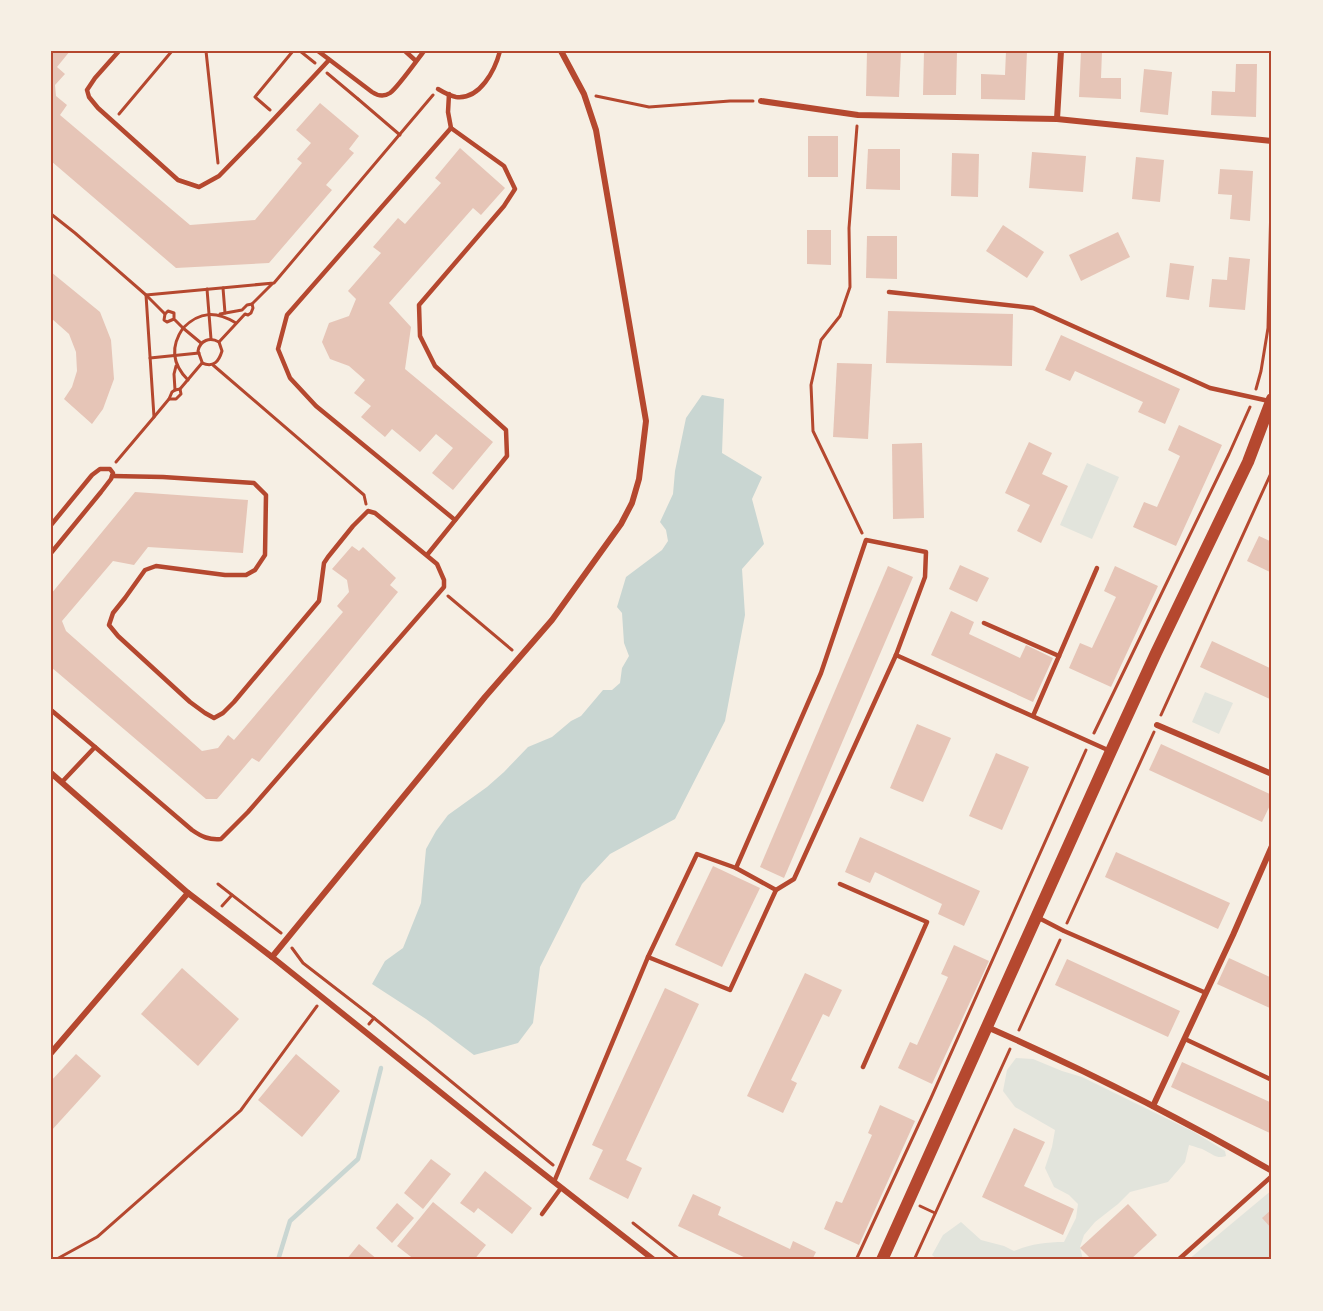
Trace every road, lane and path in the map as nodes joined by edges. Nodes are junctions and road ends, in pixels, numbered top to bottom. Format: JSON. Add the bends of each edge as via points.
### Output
{"nodes":[{"id":1,"x":119,"y":51,"type":"edge"},
{"id":2,"x":206,"y":51,"type":"edge"},
{"id":3,"x":292,"y":51,"type":"edge"},
{"id":4,"x":318,"y":51,"type":"edge"},
{"id":5,"x":405,"y":51,"type":"edge"},
{"id":6,"x":424,"y":51,"type":"edge"},
{"id":7,"x":500,"y":51,"type":"edge"},
{"id":8,"x":561,"y":51,"type":"edge"},
{"id":9,"x":1061,"y":51,"type":"edge"},
{"id":10,"x":169,"y":52,"type":"edge"},
{"id":11,"x":329,"y":60,"type":"junction"},
{"id":12,"x":416,"y":61,"type":"junction"},
{"id":13,"x":366,"y":88,"type":"junction"},
{"id":14,"x":438,"y":89,"type":"joint"},
{"id":15,"x":449,"y":94,"type":"junction"},
{"id":16,"x":584,"y":94,"type":"junction"},
{"id":17,"x":761,"y":101,"type":"joint"},
{"id":18,"x":858,"y":115,"type":"junction"},
{"id":19,"x":277,"y":116,"type":"junction"},
{"id":20,"x":1057,"y":119,"type":"junction"},
{"id":21,"x":113,"y":121,"type":"junction"},
{"id":22,"x":451,"y":128,"type":"junction"},
{"id":23,"x":400,"y":135,"type":"junction"},
{"id":24,"x":1272,"y":141,"type":"edge"},
{"id":25,"x":1272,"y":159,"type":"edge"},
{"id":26,"x":219,"y":176,"type":"junction"},
{"id":27,"x":51,"y":214,"type":"edge"},
{"id":28,"x":273,"y":283,"type":"junction"},
{"id":29,"x":223,"y":287,"type":"junction"},
{"id":30,"x":207,"y":289,"type":"junction"},
{"id":31,"x":889,"y":292,"type":"dead end"},
{"id":32,"x":146,"y":295,"type":"junction"},
{"id":33,"x":252,"y":304,"type":"junction"},
{"id":34,"x":242,"y":309,"type":"junction"},
{"id":35,"x":225,"y":313,"type":"junction"},
{"id":36,"x":165,"y":314,"type":"junction"},
{"id":37,"x":245,"y":314,"type":"junction"},
{"id":38,"x":209,"y":315,"type":"junction"},
{"id":39,"x":218,"y":315,"type":"junction"},
{"id":40,"x":174,"y":319,"type":"junction"},
{"id":41,"x":236,"y":323,"type":"junction"},
{"id":42,"x":183,"y":328,"type":"junction"},
{"id":43,"x":211,"y":339,"type":"junction"},
{"id":44,"x":219,"y":342,"type":"junction"},
{"id":45,"x":201,"y":344,"type":"junction"},
{"id":46,"x":199,"y":353,"type":"junction"},
{"id":47,"x":175,"y":355,"type":"junction"},
{"id":48,"x":150,"y":358,"type":"junction"},
{"id":49,"x":202,"y":363,"type":"junction"},
{"id":50,"x":176,"y":365,"type":"junction"},
{"id":51,"x":213,"y":365,"type":"junction"},
{"id":52,"x":188,"y":380,"type":"junction"},
{"id":53,"x":180,"y":389,"type":"junction"},
{"id":54,"x":175,"y":390,"type":"junction"},
{"id":55,"x":1254,"y":398,"type":"junction"},
{"id":56,"x":169,"y":399,"type":"junction"},
{"id":57,"x":1272,"y":400,"type":"edge"},
{"id":58,"x":154,"y":417,"type":"junction"},
{"id":59,"x":1272,"y":423,"type":"edge"},
{"id":60,"x":1248,"y":462,"type":"junction"},
{"id":61,"x":110,"y":470,"type":"junction"},
{"id":62,"x":1272,"y":471,"type":"edge"},
{"id":63,"x":112,"y":476,"type":"junction"},
{"id":64,"x":368,"y":511,"type":"junction"},
{"id":65,"x":455,"y":520,"type":"junction"},
{"id":66,"x":51,"y":525,"type":"edge"},
{"id":67,"x":866,"y":540,"type":"junction"},
{"id":68,"x":51,"y":553,"type":"edge"},
{"id":69,"x":427,"y":555,"type":"junction"},
{"id":70,"x":1097,"y":568,"type":"dead end"},
{"id":71,"x":441,"y":590,"type":"junction"},
{"id":72,"x":984,"y":623,"type":"dead end"},
{"id":73,"x":896,"y":655,"type":"junction"},
{"id":74,"x":1059,"y":656,"type":"junction"},
{"id":75,"x":520,"y":657,"type":"junction"},
{"id":76,"x":51,"y":710,"type":"edge"},
{"id":77,"x":1033,"y":716,"type":"junction"},
{"id":78,"x":1157,"y":725,"type":"junction"},
{"id":79,"x":1090,"y":742,"type":"junction"},
{"id":80,"x":95,"y":747,"type":"junction"},
{"id":81,"x":1111,"y":751,"type":"junction"},
{"id":82,"x":51,"y":772,"type":"edge"},
{"id":83,"x":1272,"y":774,"type":"edge"},
{"id":84,"x":62,"y":782,"type":"junction"},
{"id":85,"x":1272,"y":846,"type":"edge"},
{"id":86,"x":736,"y":868,"type":"junction"},
{"id":87,"x":840,"y":884,"type":"dead end"},
{"id":88,"x":218,"y":885,"type":"dead end"},
{"id":89,"x":776,"y":890,"type":"junction"},
{"id":90,"x":188,"y":893,"type":"junction"},
{"id":91,"x":232,"y":895,"type":"junction"},
{"id":92,"x":215,"y":914,"type":"junction"},
{"id":93,"x":1036,"y":918,"type":"junction"},
{"id":94,"x":1064,"y":931,"type":"junction"},
{"id":95,"x":287,"y":938,"type":"junction"},
{"id":96,"x":272,"y":957,"type":"junction"},
{"id":97,"x":648,"y":957,"type":"junction"},
{"id":98,"x":1206,"y":993,"type":"junction"},
{"id":99,"x":323,"y":998,"type":"junction"},
{"id":100,"x":374,"y":1018,"type":"junction"},
{"id":101,"x":987,"y":1027,"type":"junction"},
{"id":102,"x":364,"y":1030,"type":"junction"},
{"id":103,"x":1015,"y":1039,"type":"junction"},
{"id":104,"x":1185,"y":1039,"type":"junction"},
{"id":105,"x":51,"y":1053,"type":"edge"},
{"id":106,"x":863,"y":1067,"type":"dead end"},
{"id":107,"x":1272,"y":1080,"type":"edge"},
{"id":108,"x":1153,"y":1106,"type":"junction"},
{"id":109,"x":559,"y":1169,"type":"junction"},
{"id":110,"x":1272,"y":1174,"type":"edge"},
{"id":111,"x":554,"y":1182,"type":"junction"},
{"id":112,"x":561,"y":1188,"type":"junction"},
{"id":113,"x":542,"y":1214,"type":"dead end"},
{"id":114,"x":633,"y":1223,"type":"dead end"},
{"id":115,"x":55,"y":1260,"type":"edge"},
{"id":116,"x":654,"y":1260,"type":"edge"},
{"id":117,"x":680,"y":1260,"type":"edge"},
{"id":118,"x":856,"y":1260,"type":"edge"},
{"id":119,"x":882,"y":1260,"type":"edge"},
{"id":120,"x":914,"y":1260,"type":"edge"},
{"id":121,"x":1178,"y":1260,"type":"edge"}],
"edges":[{"from":1,"to":21,"type":"lane","via":[[87,90],[88,97]]},
{"from":2,"to":26,"type":"path"},
{"from":3,"to":19,"type":"path","via":[[255,97]]},
{"from":4,"to":11,"type":"lane"},
{"from":5,"to":12,"type":"lane"},
{"from":6,"to":12,"type":"lane"},
{"from":7,"to":15,"type":"lane","via":[[479,89],[470,95]]},
{"from":8,"to":16,"type":"street"},
{"from":9,"to":20,"type":"street"},
{"from":10,"to":21,"type":"path"},
{"from":11,"to":13,"type":"lane"},
{"from":11,"to":19,"type":"lane"},
{"from":12,"to":13,"type":"lane","via":[[391,92],[377,95]]},
{"from":13,"to":23,"type":"path","via":[[358,99]]},
{"from":14,"to":15,"type":"lane"},
{"from":14,"to":23,"type":"path"},
{"from":15,"to":22,"type":"lane"},
{"from":16,"to":17,"type":"path","via":[[649,107]]},
{"from":16,"to":75,"type":"street","via":[[596,130],[645,421],[639,479],[621,524],[552,620]]},
{"from":17,"to":18,"type":"street"},
{"from":18,"to":20,"type":"street"},
{"from":18,"to":67,"type":"path","via":[[849,228],[850,287],[840,316],[821,340],[811,385],[813,431]]},
{"from":19,"to":26,"type":"lane"},
{"from":20,"to":24,"type":"street"},
{"from":21,"to":26,"type":"lane","via":[[178,180],[199,187]]},
{"from":22,"to":65,"type":"lane","via":[[504,166],[515,189],[504,207],[419,305],[420,336],[435,366],[506,430],[507,456]]},
{"from":22,"to":65,"type":"lane","via":[[287,315],[278,349],[290,378],[316,406]]},
{"from":23,"to":28,"type":"path"},
{"from":25,"to":55,"type":"path","via":[[1268,328]]},
{"from":27,"to":32,"type":"path"},
{"from":28,"to":29,"type":"path"},
{"from":28,"to":33,"type":"path"},
{"from":29,"to":30,"type":"path"},
{"from":29,"to":35,"type":"path"},
{"from":30,"to":32,"type":"path"},
{"from":30,"to":38,"type":"path"},
{"from":31,"to":55,"type":"lane","via":[[1033,308],[1210,388]]},
{"from":32,"to":36,"type":"path"},
{"from":32,"to":48,"type":"path"},
{"from":33,"to":34,"type":"path"},
{"from":33,"to":37,"type":"path","via":[[251,313]]},
{"from":34,"to":35,"type":"path"},
{"from":34,"to":37,"type":"path"},
{"from":35,"to":39,"type":"path"},
{"from":36,"to":40,"type":"path","via":[[174,313]]},
{"from":36,"to":40,"type":"path","via":[[167,322]]},
{"from":37,"to":41,"type":"path"},
{"from":38,"to":39,"type":"path"},
{"from":38,"to":42,"type":"path","via":[[199,316]]},
{"from":38,"to":43,"type":"path"},
{"from":39,"to":41,"type":"path"},
{"from":40,"to":42,"type":"path"},
{"from":41,"to":44,"type":"path"},
{"from":42,"to":45,"type":"path"},
{"from":42,"to":47,"type":"path"},
{"from":43,"to":44,"type":"path"},
{"from":43,"to":45,"type":"path"},
{"from":44,"to":51,"type":"path","via":[[221,357]]},
{"from":45,"to":46,"type":"path"},
{"from":46,"to":47,"type":"path"},
{"from":46,"to":49,"type":"path"},
{"from":47,"to":48,"type":"path"},
{"from":47,"to":50,"type":"path"},
{"from":48,"to":58,"type":"path"},
{"from":49,"to":51,"type":"path"},
{"from":49,"to":52,"type":"path"},
{"from":50,"to":52,"type":"path"},
{"from":50,"to":54,"type":"path"},
{"from":51,"to":64,"type":"path","via":[[364,495]]},
{"from":52,"to":53,"type":"path"},
{"from":53,"to":54,"type":"path"},
{"from":53,"to":56,"type":"path","via":[[176,399]]},
{"from":54,"to":56,"type":"path"},
{"from":55,"to":57,"type":"lane"},
{"from":55,"to":79,"type":"path"},
{"from":56,"to":58,"type":"path"},
{"from":57,"to":60,"type":"main road"},
{"from":58,"to":61,"type":"path"},
{"from":59,"to":60,"type":"main road"},
{"from":60,"to":81,"type":"main road"},
{"from":61,"to":63,"type":"lane"},
{"from":61,"to":66,"type":"lane","via":[[100,469],[92,476]]},
{"from":62,"to":78,"type":"path"},
{"from":63,"to":64,"type":"lane","via":[[254,483],[266,495],[265,555],[255,570],[246,575],[225,575],[156,566],[145,570],[113,613],[109,626],[190,702],[213,718],[234,702],[319,601],[324,563]]},
{"from":63,"to":68,"type":"lane"},
{"from":64,"to":69,"type":"lane"},
{"from":65,"to":69,"type":"lane"},
{"from":67,"to":73,"type":"lane","via":[[926,552],[925,577]]},
{"from":67,"to":86,"type":"lane","via":[[821,673]]},
{"from":69,"to":71,"type":"lane","via":[[442,574]]},
{"from":70,"to":74,"type":"lane"},
{"from":71,"to":75,"type":"path"},
{"from":71,"to":80,"type":"lane","via":[[221,839],[201,837]]},
{"from":72,"to":74,"type":"lane"},
{"from":73,"to":77,"type":"lane"},
{"from":73,"to":89,"type":"lane","via":[[794,879]]},
{"from":74,"to":77,"type":"lane"},
{"from":75,"to":95,"type":"street"},
{"from":76,"to":80,"type":"lane"},
{"from":77,"to":79,"type":"lane"},
{"from":78,"to":83,"type":"street"},
{"from":78,"to":94,"type":"path"},
{"from":79,"to":81,"type":"lane"},
{"from":79,"to":118,"type":"path"},
{"from":80,"to":84,"type":"lane"},
{"from":81,"to":93,"type":"main road"},
{"from":82,"to":84,"type":"street"},
{"from":84,"to":90,"type":"street"},
{"from":85,"to":98,"type":"street"},
{"from":86,"to":89,"type":"lane"},
{"from":86,"to":97,"type":"lane","via":[[697,854]]},
{"from":87,"to":106,"type":"lane","via":[[927,922]]},
{"from":88,"to":91,"type":"path"},
{"from":89,"to":97,"type":"lane","via":[[730,990]]},
{"from":90,"to":92,"type":"street"},
{"from":90,"to":105,"type":"street"},
{"from":91,"to":92,"type":"path"},
{"from":91,"to":95,"type":"path"},
{"from":92,"to":96,"type":"street"},
{"from":93,"to":94,"type":"lane"},
{"from":93,"to":101,"type":"main road"},
{"from":94,"to":98,"type":"lane"},
{"from":94,"to":103,"type":"path"},
{"from":95,"to":96,"type":"street"},
{"from":95,"to":100,"type":"path","via":[[303,963]]},
{"from":96,"to":99,"type":"street"},
{"from":97,"to":109,"type":"lane"},
{"from":98,"to":104,"type":"street"},
{"from":99,"to":102,"type":"street"},
{"from":99,"to":115,"type":"path","via":[[241,1110],[98,1237]]},
{"from":100,"to":102,"type":"path"},
{"from":100,"to":109,"type":"path"},
{"from":101,"to":103,"type":"street"},
{"from":101,"to":119,"type":"main road"},
{"from":102,"to":111,"type":"street"},
{"from":103,"to":108,"type":"street"},
{"from":103,"to":120,"type":"path"},
{"from":104,"to":107,"type":"lane"},
{"from":104,"to":108,"type":"street"},
{"from":108,"to":110,"type":"street"},
{"from":109,"to":111,"type":"lane"},
{"from":110,"to":121,"type":"lane"},
{"from":111,"to":112,"type":"street"},
{"from":112,"to":113,"type":"lane"},
{"from":112,"to":116,"type":"street"},
{"from":114,"to":117,"type":"path"}]}
